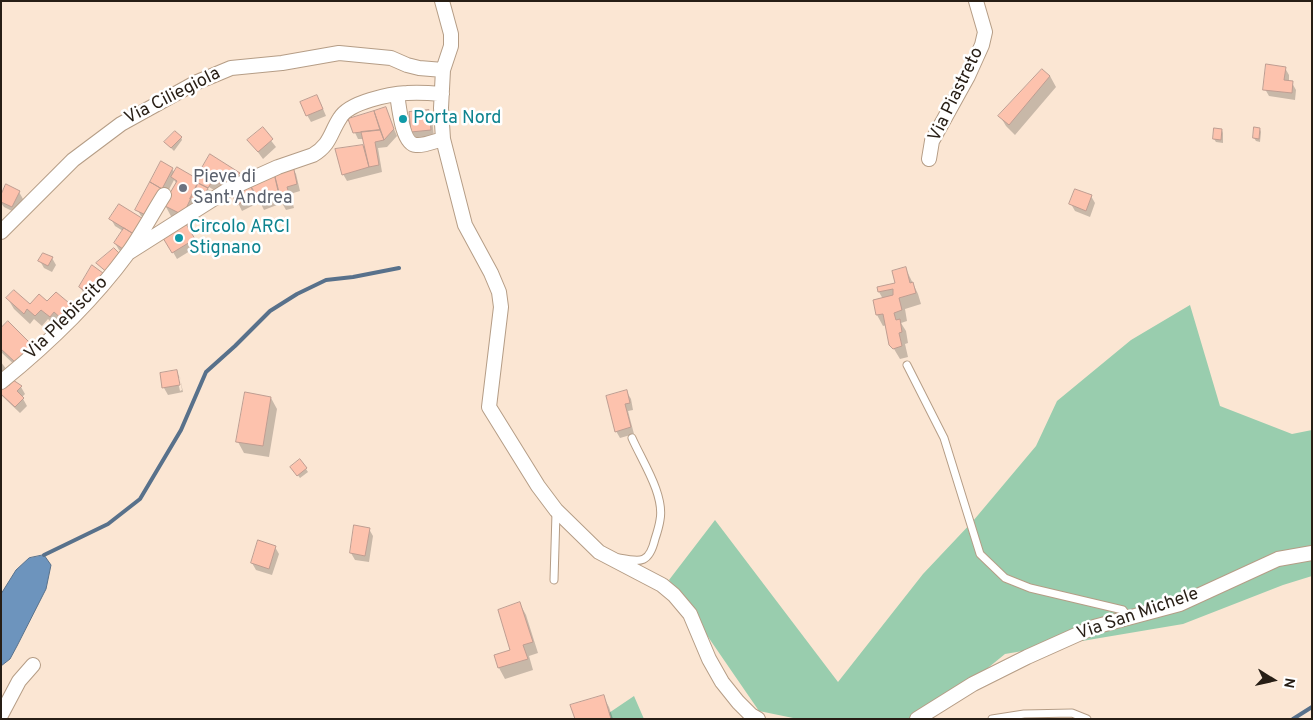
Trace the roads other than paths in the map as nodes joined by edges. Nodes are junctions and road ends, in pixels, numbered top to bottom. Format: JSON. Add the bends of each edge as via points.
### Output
{"nodes":[{"id":1,"x":442,"y":1,"type":"edge"},
{"id":2,"x":976,"y":1,"type":"edge"},
{"id":3,"x":443,"y":70,"type":"junction"},
{"id":4,"x":397,"y":94,"type":"junction"},
{"id":5,"x":442,"y":94,"type":"junction"},
{"id":6,"x":444,"y":139,"type":"junction"},
{"id":7,"x":929,"y":159,"type":"dead end"},
{"id":8,"x":164,"y":195,"type":"dead end"},
{"id":9,"x":1,"y":232,"type":"edge"},
{"id":10,"x":128,"y":253,"type":"junction"},
{"id":11,"x":907,"y":365,"type":"dead end"},
{"id":12,"x":1,"y":382,"type":"edge"},
{"id":13,"x":632,"y":438,"type":"dead end"},
{"id":14,"x":556,"y":510,"type":"junction"},
{"id":15,"x":1312,"y":553,"type":"edge"},
{"id":16,"x":606,"y":555,"type":"junction"},
{"id":17,"x":554,"y":580,"type":"dead end"},
{"id":18,"x":1128,"y":618,"type":"junction"},
{"id":19,"x":33,"y":665,"type":"dead end"},
{"id":20,"x":1,"y":715,"type":"edge"},
{"id":21,"x":758,"y":719,"type":"edge"},
{"id":22,"x":917,"y":719,"type":"edge"},
{"id":23,"x":992,"y":719,"type":"edge"},
{"id":24,"x":1087,"y":719,"type":"edge"}],
"edges":[{"from":1,"to":3,"type":"street","via":[[451,34],[451,46]]},
{"from":2,"to":7,"type":"street","name":"Via Piastreto","via":[[985,32],[982,44],[932,141]]},
{"from":3,"to":5,"type":"street"},
{"from":3,"to":9,"type":"street","name":"Via Ciliegiola","via":[[419,68],[390,58],[339,53],[231,68],[195,83],[121,124],[73,160]]},
{"from":4,"to":5,"type":"street"},
{"from":4,"to":6,"type":"street","via":[[404,133],[409,142],[417,145]]},
{"from":4,"to":10,"type":"street","via":[[353,106],[340,116],[322,150],[229,189]]},
{"from":5,"to":6,"type":"street"},
{"from":6,"to":14,"type":"street","via":[[465,225],[499,292],[501,306],[489,407]]},
{"from":8,"to":10,"type":"street"},
{"from":10,"to":12,"type":"street","name":"Via Plebiscito","via":[[67,324]]},
{"from":11,"to":18,"type":"lane","via":[[944,438],[980,554],[1004,578],[1030,588],[1123,610]]},
{"from":13,"to":16,"type":"lane","via":[[659,495],[661,519],[653,549],[647,558],[640,561]]},
{"from":14,"to":16,"type":"street"},
{"from":14,"to":17,"type":"lane"},
{"from":15,"to":18,"type":"street","name":"Via San Michele","via":[[1278,559],[1180,604]]},
{"from":16,"to":21,"type":"street","via":[[674,594],[690,614],[722,682]]},
{"from":18,"to":22,"type":"street","name":"Via San Michele","via":[[1094,627],[1027,657],[973,684]]},
{"from":19,"to":20,"type":"street","via":[[19,680]]},
{"from":23,"to":24,"type":"lane","via":[[1024,714],[1072,713]]}]}
